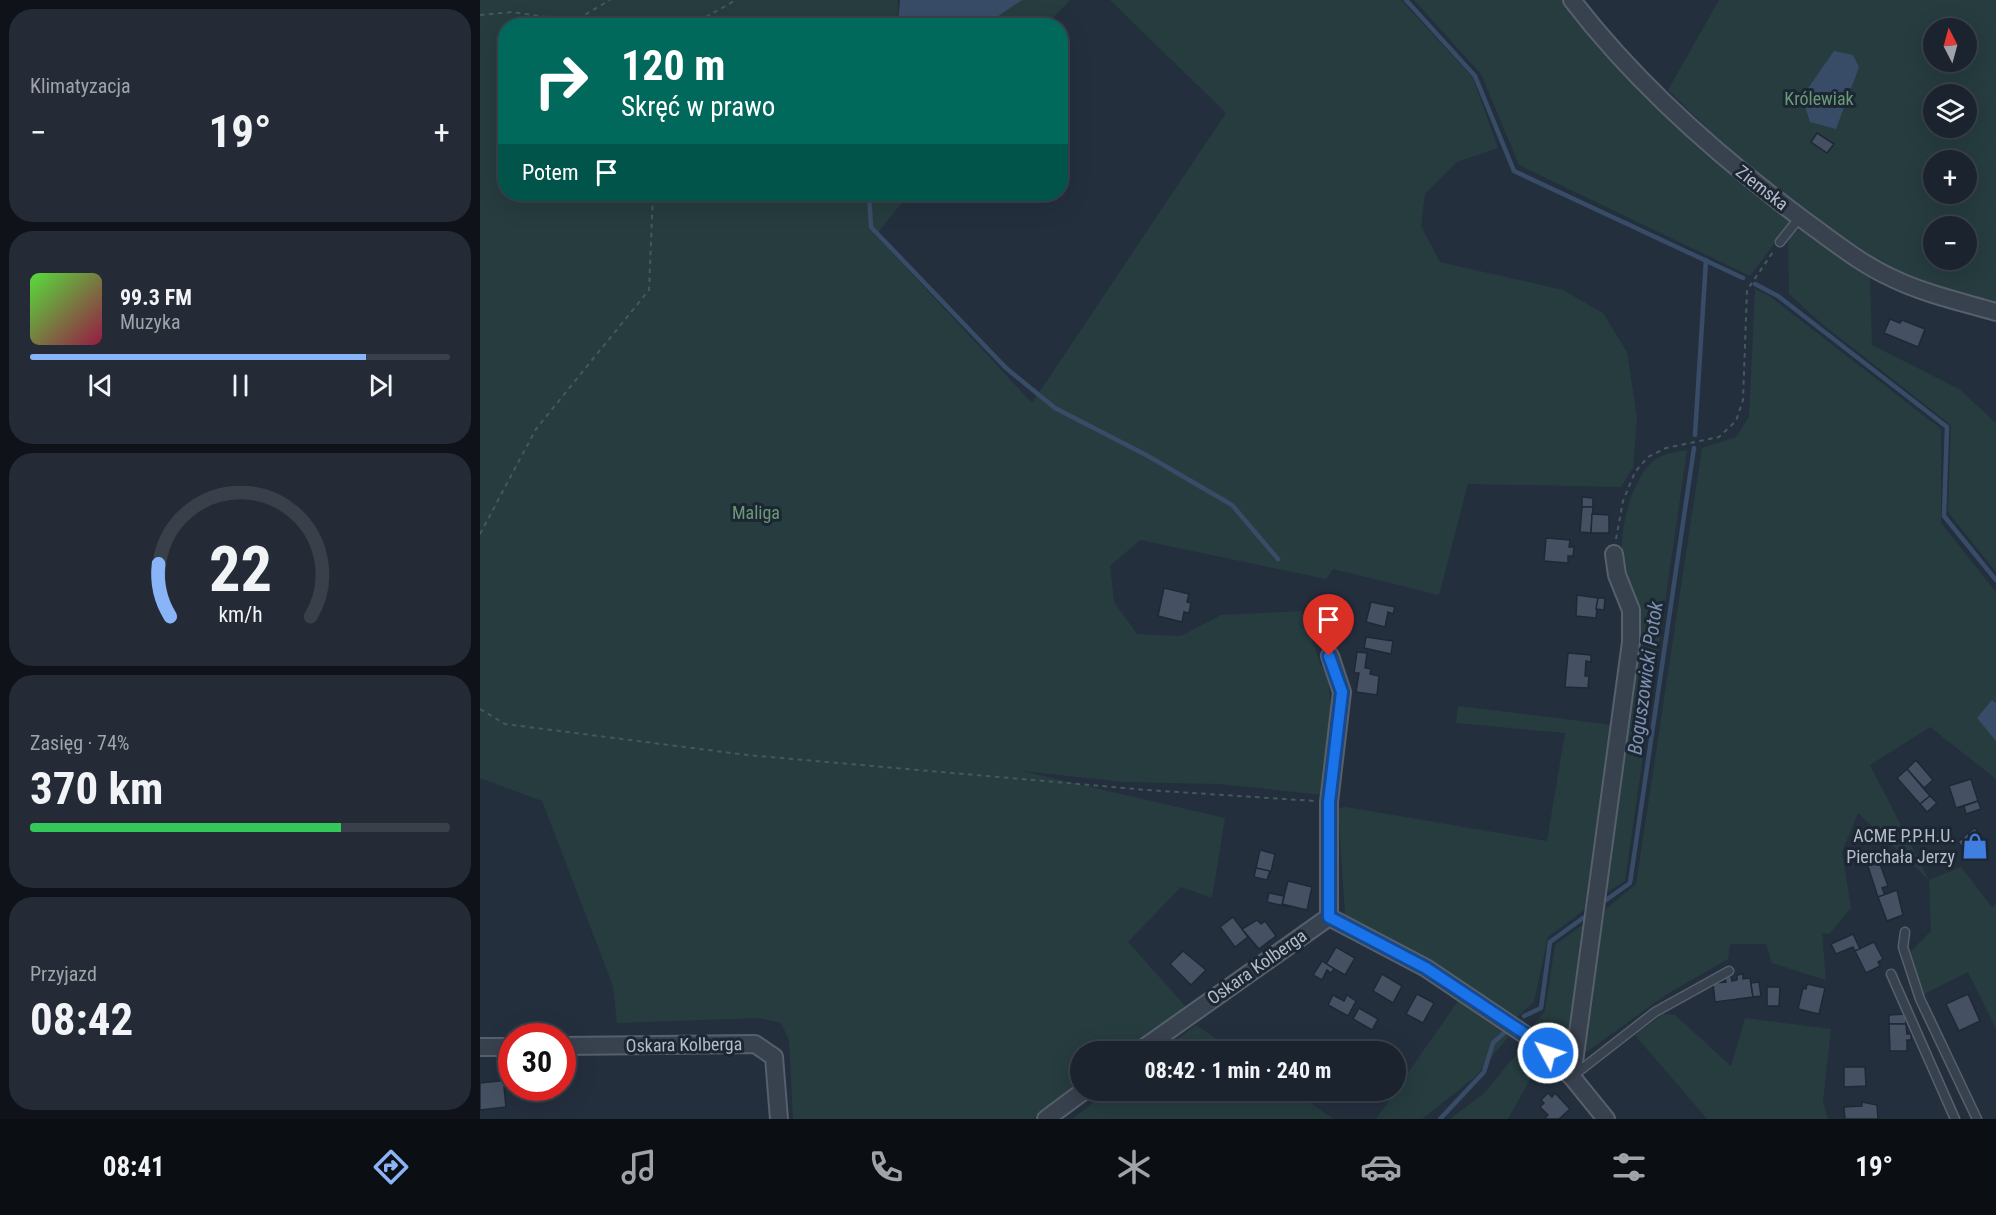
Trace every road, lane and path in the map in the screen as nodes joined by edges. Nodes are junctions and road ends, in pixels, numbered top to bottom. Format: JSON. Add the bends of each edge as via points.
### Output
{"nodes":[{"id":1,"x":610,"y":0,"type":"edge"},
{"id":2,"x":736,"y":0,"type":"edge"},
{"id":3,"x":1572,"y":0,"type":"edge"},
{"id":4,"x":480,"y":15,"type":"edge"},
{"id":5,"x":553,"y":18,"type":"edge"},
{"id":6,"x":579,"y":18,"type":"edge"},
{"id":7,"x":704,"y":18,"type":"edge"},
{"id":8,"x":653,"y":201,"type":"edge"},
{"id":9,"x":1800,"y":217,"type":"junction"},
{"id":10,"x":1780,"y":242,"type":"joint"},
{"id":11,"x":1996,"y":312,"type":"edge"},
{"id":12,"x":480,"y":534,"type":"edge"},
{"id":13,"x":1614,"y":554,"type":"joint"},
{"id":14,"x":1329,"y":656,"type":"dead end"},
{"id":15,"x":480,"y":709,"type":"edge"},
{"id":16,"x":1329,"y":802,"type":"junction"},
{"id":17,"x":1329,"y":917,"type":"junction"},
{"id":18,"x":1905,"y":932,"type":"dead end"},
{"id":19,"x":1729,"y":971,"type":"dead end"},
{"id":20,"x":1891,"y":974,"type":"dead end"},
{"id":21,"x":1154,"y":1041,"type":"edge"},
{"id":22,"x":576,"y":1046,"type":"edge"},
{"id":23,"x":480,"y":1047,"type":"edge"},
{"id":24,"x":498,"y":1047,"type":"edge"},
{"id":25,"x":1572,"y":1077,"type":"junction"},
{"id":26,"x":1070,"y":1101,"type":"edge"},
{"id":27,"x":779,"y":1119,"type":"edge"},
{"id":28,"x":1046,"y":1119,"type":"edge"},
{"id":29,"x":1606,"y":1119,"type":"edge"},
{"id":30,"x":1955,"y":1119,"type":"edge"},
{"id":31,"x":1977,"y":1119,"type":"edge"}],
"edges":[{"from":1,"to":6,"type":"path"},
{"from":2,"to":7,"type":"path"},
{"from":3,"to":9,"type":"street","name":"Ziemska","via":[[1626,63],[1694,130],[1744,175]]},
{"from":4,"to":5,"type":"path","via":[[512,12]]},
{"from":8,"to":12,"type":"path","via":[[649,290],[536,429]]},
{"from":9,"to":10,"type":"lane"},
{"from":9,"to":11,"type":"street","name":"Ziemska","via":[[1891,278]]},
{"from":10,"to":13,"type":"path","via":[[1747,290],[1743,400],[1736,421],[1719,436],[1655,452],[1641,464],[1623,501]]},
{"from":13,"to":25,"type":"street","via":[[1617,575],[1631,610],[1631,642]]},
{"from":14,"to":16,"type":"street","via":[[1342,692]]},
{"from":15,"to":16,"type":"path","via":[[505,724],[747,755]]},
{"from":16,"to":17,"type":"street"},
{"from":17,"to":21,"type":"street","name":"Oskara Kolberga"},
{"from":17,"to":25,"type":"street","via":[[1426,968],[1536,1041]]},
{"from":18,"to":31,"type":"lane","via":[[1903,947],[1920,999]]},
{"from":19,"to":25,"type":"lane","via":[[1654,1012]]},
{"from":20,"to":30,"type":"lane"},
{"from":22,"to":27,"type":"street","name":"Oskara Kolberga","via":[[755,1044],[774,1057]]},
{"from":23,"to":24,"type":"street"},
{"from":25,"to":29,"type":"street"},
{"from":26,"to":28,"type":"street"}]}
